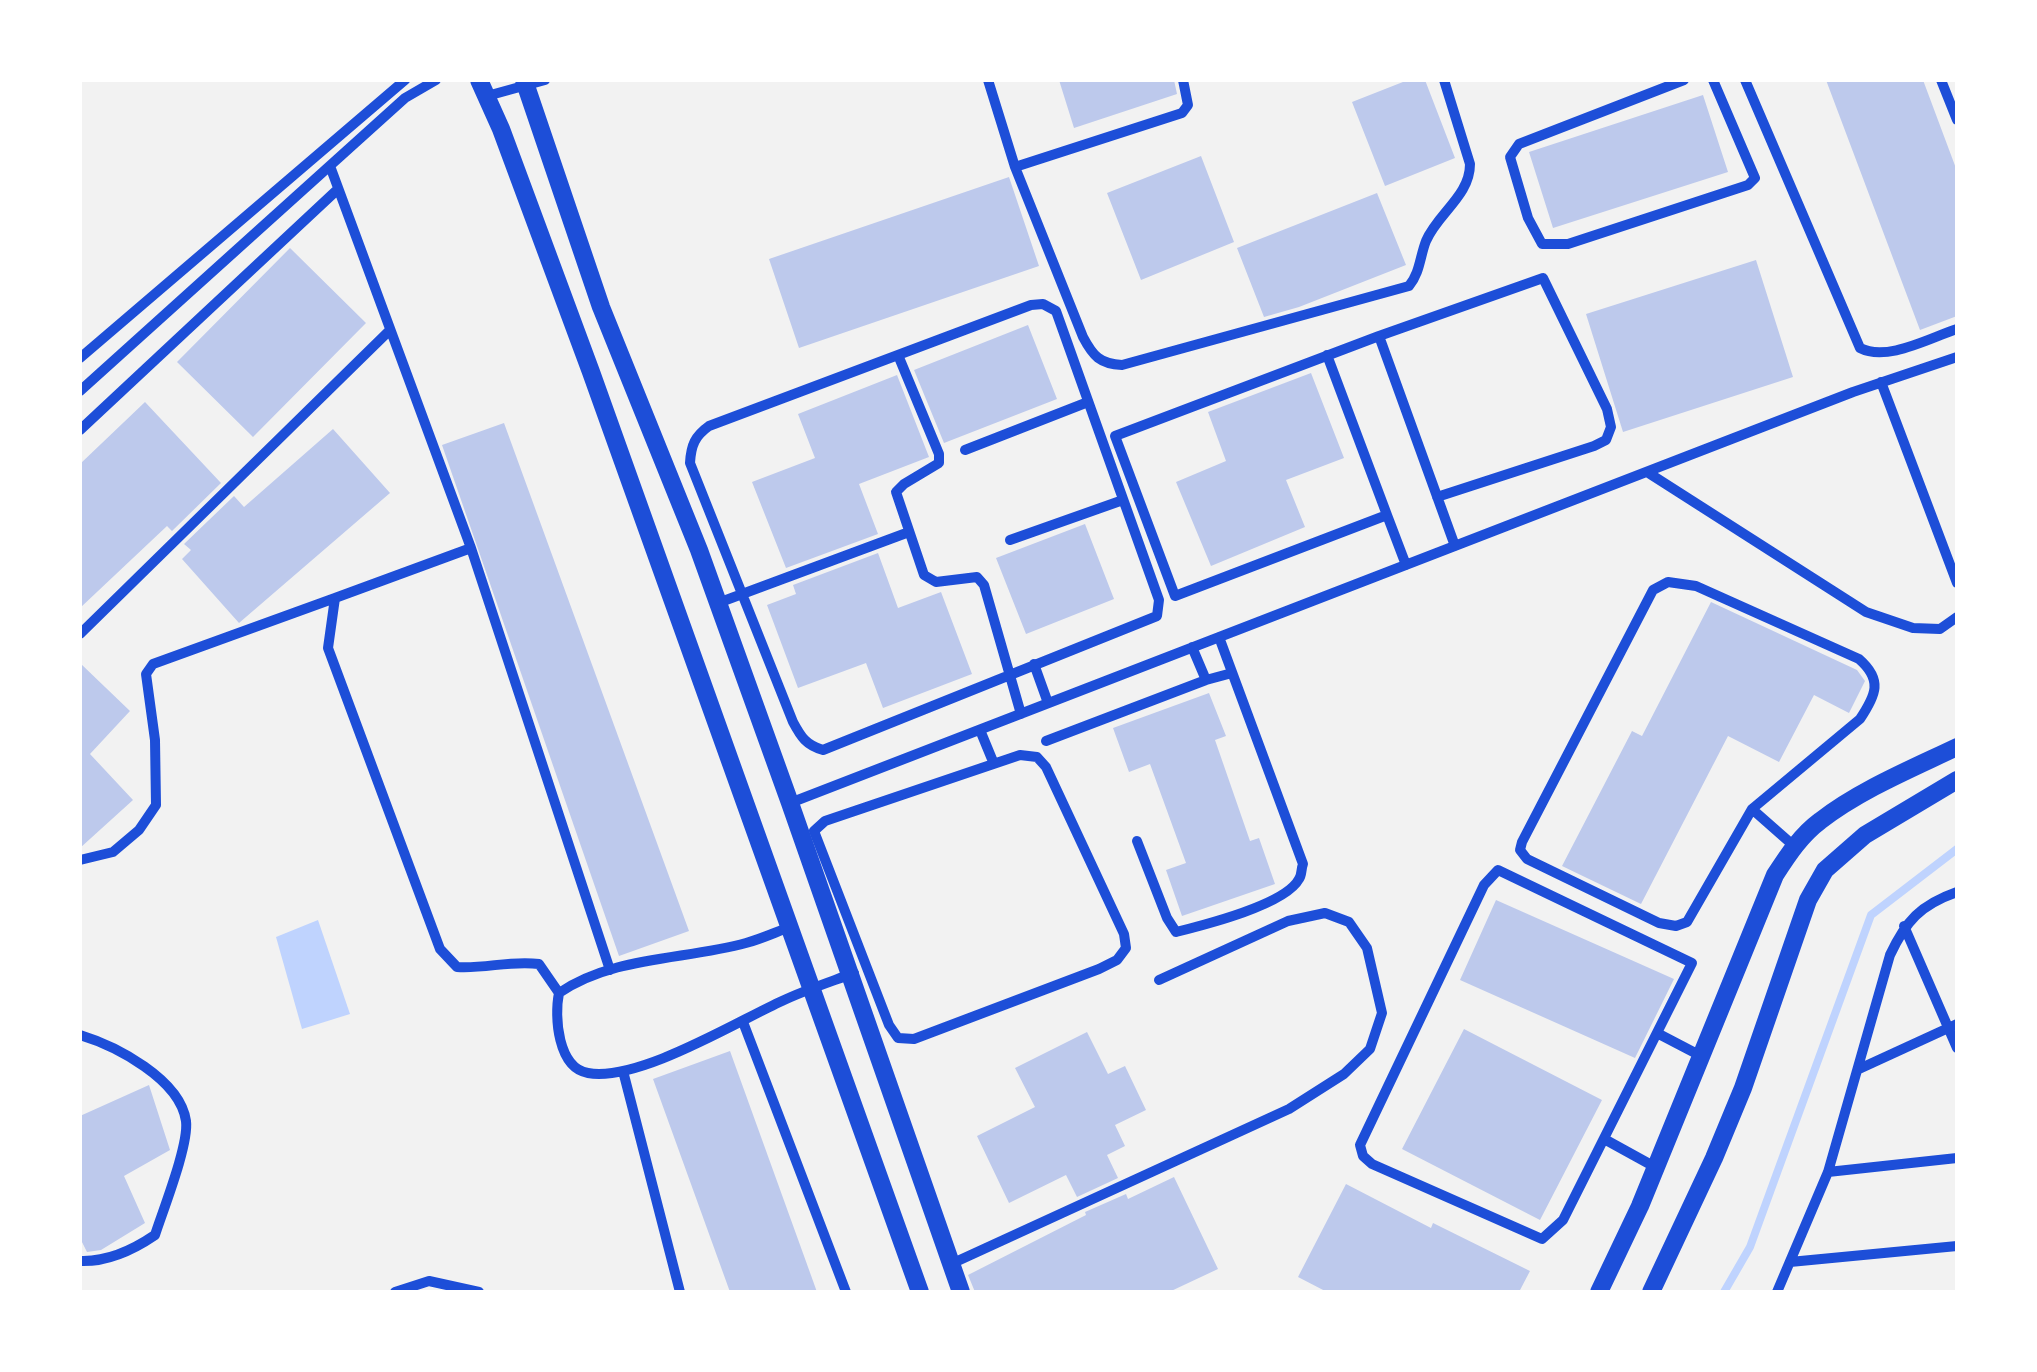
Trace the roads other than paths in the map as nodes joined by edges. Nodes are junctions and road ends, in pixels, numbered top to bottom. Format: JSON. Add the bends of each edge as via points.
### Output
{"nodes":[{"id":1,"x":405,"y":80,"type":"edge"},
{"id":2,"x":436,"y":80,"type":"edge"},
{"id":3,"x":545,"y":80,"type":"edge"},
{"id":4,"x":988,"y":80,"type":"edge"},
{"id":5,"x":1183,"y":80,"type":"edge"},
{"id":6,"x":1444,"y":80,"type":"edge"},
{"id":7,"x":1684,"y":80,"type":"edge"},
{"id":8,"x":1714,"y":80,"type":"edge"},
{"id":9,"x":1745,"y":80,"type":"edge"},
{"id":10,"x":1941,"y":80,"type":"edge"},
{"id":11,"x":525,"y":82,"type":"edge"},
{"id":12,"x":483,"y":88,"type":"edge"},
{"id":13,"x":1957,"y":120,"type":"edge"},
{"id":14,"x":330,"y":166,"type":"junction"},
{"id":15,"x":1014,"y":168,"type":"junction"},
{"id":16,"x":337,"y":190,"type":"junction"},
{"id":17,"x":1957,"y":329,"type":"edge"},
{"id":18,"x":390,"y":332,"type":"junction"},
{"id":19,"x":1378,"y":336,"type":"junction"},
{"id":20,"x":898,"y":355,"type":"junction"},
{"id":21,"x":1327,"y":356,"type":"junction"},
{"id":22,"x":1957,"y":356,"type":"edge"},
{"id":23,"x":80,"y":358,"type":"edge"},
{"id":24,"x":1881,"y":382,"type":"junction"},
{"id":25,"x":80,"y":391,"type":"edge"},
{"id":26,"x":1088,"y":402,"type":"junction"},
{"id":27,"x":80,"y":430,"type":"edge"},
{"id":28,"x":965,"y":450,"type":"dead end"},
{"id":29,"x":1647,"y":472,"type":"junction"},
{"id":30,"x":1437,"y":497,"type":"junction"},
{"id":31,"x":1123,"y":500,"type":"junction"},
{"id":32,"x":1387,"y":515,"type":"junction"},
{"id":33,"x":908,"y":532,"type":"junction"},
{"id":34,"x":1010,"y":540,"type":"dead end"},
{"id":35,"x":1455,"y":546,"type":"junction"},
{"id":36,"x":470,"y":548,"type":"junction"},
{"id":37,"x":1406,"y":565,"type":"junction"},
{"id":38,"x":1957,"y":583,"type":"edge"},
{"id":39,"x":742,"y":594,"type":"junction"},
{"id":40,"x":335,"y":598,"type":"junction"},
{"id":41,"x":718,"y":603,"type":"junction"},
{"id":42,"x":1957,"y":618,"type":"edge"},
{"id":43,"x":80,"y":634,"type":"edge"},
{"id":44,"x":1219,"y":637,"type":"junction"},
{"id":45,"x":1192,"y":647,"type":"junction"},
{"id":46,"x":1034,"y":664,"type":"junction"},
{"id":47,"x":1008,"y":673,"type":"junction"},
{"id":48,"x":1232,"y":673,"type":"junction"},
{"id":49,"x":1206,"y":680,"type":"junction"},
{"id":50,"x":1048,"y":703,"type":"junction"},
{"id":51,"x":1021,"y":714,"type":"junction"},
{"id":52,"x":980,"y":730,"type":"junction"},
{"id":53,"x":1046,"y":741,"type":"dead end"},
{"id":54,"x":1957,"y":747,"type":"edge"},
{"id":55,"x":994,"y":764,"type":"junction"},
{"id":56,"x":1957,"y":780,"type":"edge"},
{"id":57,"x":790,"y":802,"type":"junction"},
{"id":58,"x":1752,"y":809,"type":"junction"},
{"id":59,"x":1137,"y":841,"type":"dead end"},
{"id":60,"x":1794,"y":846,"type":"junction"},
{"id":61,"x":80,"y":860,"type":"edge"},
{"id":62,"x":1957,"y":892,"type":"edge"},
{"id":63,"x":1904,"y":926,"type":"junction"},
{"id":64,"x":791,"y":927,"type":"junction"},
{"id":65,"x":610,"y":970,"type":"junction"},
{"id":66,"x":858,"y":972,"type":"junction"},
{"id":67,"x":1159,"y":980,"type":"dead end"},
{"id":68,"x":812,"y":988,"type":"junction"},
{"id":69,"x":559,"y":993,"type":"junction"},
{"id":70,"x":743,"y":1022,"type":"junction"},
{"id":71,"x":1953,"y":1026,"type":"edge"},
{"id":72,"x":1657,"y":1034,"type":"junction"},
{"id":73,"x":80,"y":1035,"type":"edge"},
{"id":74,"x":1957,"y":1048,"type":"edge"},
{"id":75,"x":1701,"y":1056,"type":"junction"},
{"id":76,"x":1859,"y":1069,"type":"junction"},
{"id":77,"x":623,"y":1070,"type":"junction"},
{"id":78,"x":1606,"y":1140,"type":"junction"},
{"id":79,"x":1957,"y":1158,"type":"edge"},
{"id":80,"x":1655,"y":1167,"type":"junction"},
{"id":81,"x":1828,"y":1172,"type":"junction"},
{"id":82,"x":1957,"y":1246,"type":"edge"},
{"id":83,"x":80,"y":1261,"type":"edge"},
{"id":84,"x":1790,"y":1262,"type":"junction"},
{"id":85,"x":951,"y":1264,"type":"junction"},
{"id":86,"x":395,"y":1292,"type":"edge"},
{"id":87,"x":480,"y":1292,"type":"edge"},
{"id":88,"x":680,"y":1292,"type":"edge"},
{"id":89,"x":846,"y":1292,"type":"edge"},
{"id":90,"x":920,"y":1292,"type":"edge"},
{"id":91,"x":960,"y":1292,"type":"edge"},
{"id":92,"x":1599,"y":1292,"type":"edge"},
{"id":93,"x":1652,"y":1292,"type":"edge"},
{"id":94,"x":1777,"y":1292,"type":"edge"}],
"edges":[{"from":1,"to":23,"type":"street"},
{"from":2,"to":14,"type":"street","via":[[405,98]]},
{"from":3,"to":11,"type":"street"},
{"from":4,"to":15,"type":"street"},
{"from":5,"to":15,"type":"street","via":[[1188,105],[1182,113]]},
{"from":6,"to":15,"type":"street","via":[[1470,175],[1434,225],[1409,286],[1122,364],[1093,355]]},
{"from":7,"to":8,"type":"street","via":[[1519,144],[1510,157],[1542,244],[1568,244],[1748,185],[1755,178]]},
{"from":9,"to":17,"type":"street","via":[[1860,348],[1886,352]]},
{"from":10,"to":13,"type":"street"},
{"from":11,"to":12,"type":"street"},
{"from":11,"to":41,"type":"street","via":[[601,306]]},
{"from":12,"to":64,"type":"street"},
{"from":14,"to":16,"type":"street"},
{"from":14,"to":25,"type":"street"},
{"from":16,"to":18,"type":"street"},
{"from":16,"to":27,"type":"street"},
{"from":18,"to":36,"type":"street"},
{"from":18,"to":43,"type":"street"},
{"from":19,"to":21,"type":"street"},
{"from":19,"to":30,"type":"street"},
{"from":19,"to":30,"type":"street","via":[[1543,278],[1607,409],[1606,440]]},
{"from":20,"to":26,"type":"street","via":[[1043,304],[1056,312]]},
{"from":20,"to":33,"type":"street","via":[[939,454],[938,463],[896,492]]},
{"from":20,"to":39,"type":"street","via":[[698,434],[690,463]]},
{"from":21,"to":32,"type":"street"},
{"from":21,"to":32,"type":"street","via":[[1115,436],[1175,596]]},
{"from":22,"to":24,"type":"street"},
{"from":24,"to":29,"type":"street"},
{"from":24,"to":38,"type":"street"},
{"from":26,"to":28,"type":"street"},
{"from":26,"to":31,"type":"street"},
{"from":29,"to":35,"type":"street"},
{"from":29,"to":42,"type":"street","via":[[1866,612],[1913,628],[1940,629]]},
{"from":30,"to":35,"type":"street"},
{"from":31,"to":34,"type":"street"},
{"from":31,"to":46,"type":"street","via":[[1159,600],[1157,616]]},
{"from":32,"to":37,"type":"street"},
{"from":33,"to":39,"type":"street"},
{"from":33,"to":47,"type":"street","via":[[924,575],[936,582],[977,577],[984,585]]},
{"from":35,"to":37,"type":"street"},
{"from":36,"to":40,"type":"street"},
{"from":36,"to":65,"type":"street"},
{"from":37,"to":44,"type":"street"},
{"from":39,"to":41,"type":"street"},
{"from":39,"to":47,"type":"street","via":[[793,722],[812,747],[823,750]]},
{"from":40,"to":61,"type":"street","via":[[153,664],[146,674],[156,805],[114,852]]},
{"from":40,"to":69,"type":"street","via":[[328,648],[440,949],[456,967],[538,964]]},
{"from":41,"to":57,"type":"street"},
{"from":44,"to":45,"type":"street"},
{"from":44,"to":48,"type":"street"},
{"from":45,"to":49,"type":"street"},
{"from":45,"to":50,"type":"street"},
{"from":46,"to":47,"type":"street"},
{"from":46,"to":50,"type":"street"},
{"from":47,"to":51,"type":"street"},
{"from":48,"to":49,"type":"street"},
{"from":48,"to":59,"type":"street","via":[[1303,864],[1299,881],[1277,898],[1176,932]]},
{"from":49,"to":53,"type":"street"},
{"from":50,"to":51,"type":"street"},
{"from":51,"to":52,"type":"street"},
{"from":52,"to":55,"type":"street"},
{"from":52,"to":57,"type":"street"},
{"from":54,"to":60,"type":"street","via":[[1819,821]]},
{"from":55,"to":66,"type":"street","via":[[825,821],[814,831]]},
{"from":55,"to":66,"type":"street","via":[[1020,755],[1037,757],[1046,767],[1126,948],[1099,969],[914,1039],[898,1038]]},
{"from":56,"to":93,"type":"street","via":[[1865,835],[1825,870],[1808,900],[1743,1088]]},
{"from":57,"to":66,"type":"street"},
{"from":58,"to":58,"type":"street","via":[[1860,719],[1871,703],[1872,670],[1696,586],[1668,582],[1653,590],[1520,850],[1658,923],[1676,926],[1687,922]]},
{"from":58,"to":60,"type":"street"},
{"from":60,"to":75,"type":"street"},
{"from":62,"to":63,"type":"street"},
{"from":63,"to":71,"type":"street"},
{"from":63,"to":76,"type":"street"},
{"from":64,"to":65,"type":"street"},
{"from":64,"to":68,"type":"street"},
{"from":65,"to":69,"type":"street"},
{"from":66,"to":68,"type":"street"},
{"from":66,"to":85,"type":"street"},
{"from":67,"to":85,"type":"street","via":[[1288,921],[1326,913],[1349,922],[1367,948],[1382,1014],[1370,1049],[1289,1109]]},
{"from":68,"to":70,"type":"street"},
{"from":68,"to":90,"type":"street"},
{"from":69,"to":77,"type":"street","via":[[555,1011],[568,1060],[582,1072]]},
{"from":70,"to":77,"type":"street"},
{"from":70,"to":89,"type":"street"},
{"from":71,"to":74,"type":"street"},
{"from":71,"to":76,"type":"street"},
{"from":72,"to":75,"type":"street"},
{"from":72,"to":78,"type":"street"},
{"from":72,"to":78,"type":"street","via":[[1692,963],[1498,870],[1484,885],[1360,1145],[1372,1164],[1542,1239],[1562,1220]]},
{"from":73,"to":83,"type":"street","via":[[148,1066],[186,1120],[155,1236],[95,1262]]},
{"from":75,"to":80,"type":"street"},
{"from":76,"to":81,"type":"street"},
{"from":77,"to":88,"type":"street"},
{"from":78,"to":80,"type":"street"},
{"from":79,"to":81,"type":"street"},
{"from":80,"to":92,"type":"street"},
{"from":81,"to":84,"type":"street"},
{"from":82,"to":84,"type":"street"},
{"from":84,"to":94,"type":"street"},
{"from":85,"to":91,"type":"street"},
{"from":86,"to":87,"type":"street","via":[[430,1281]]}]}
